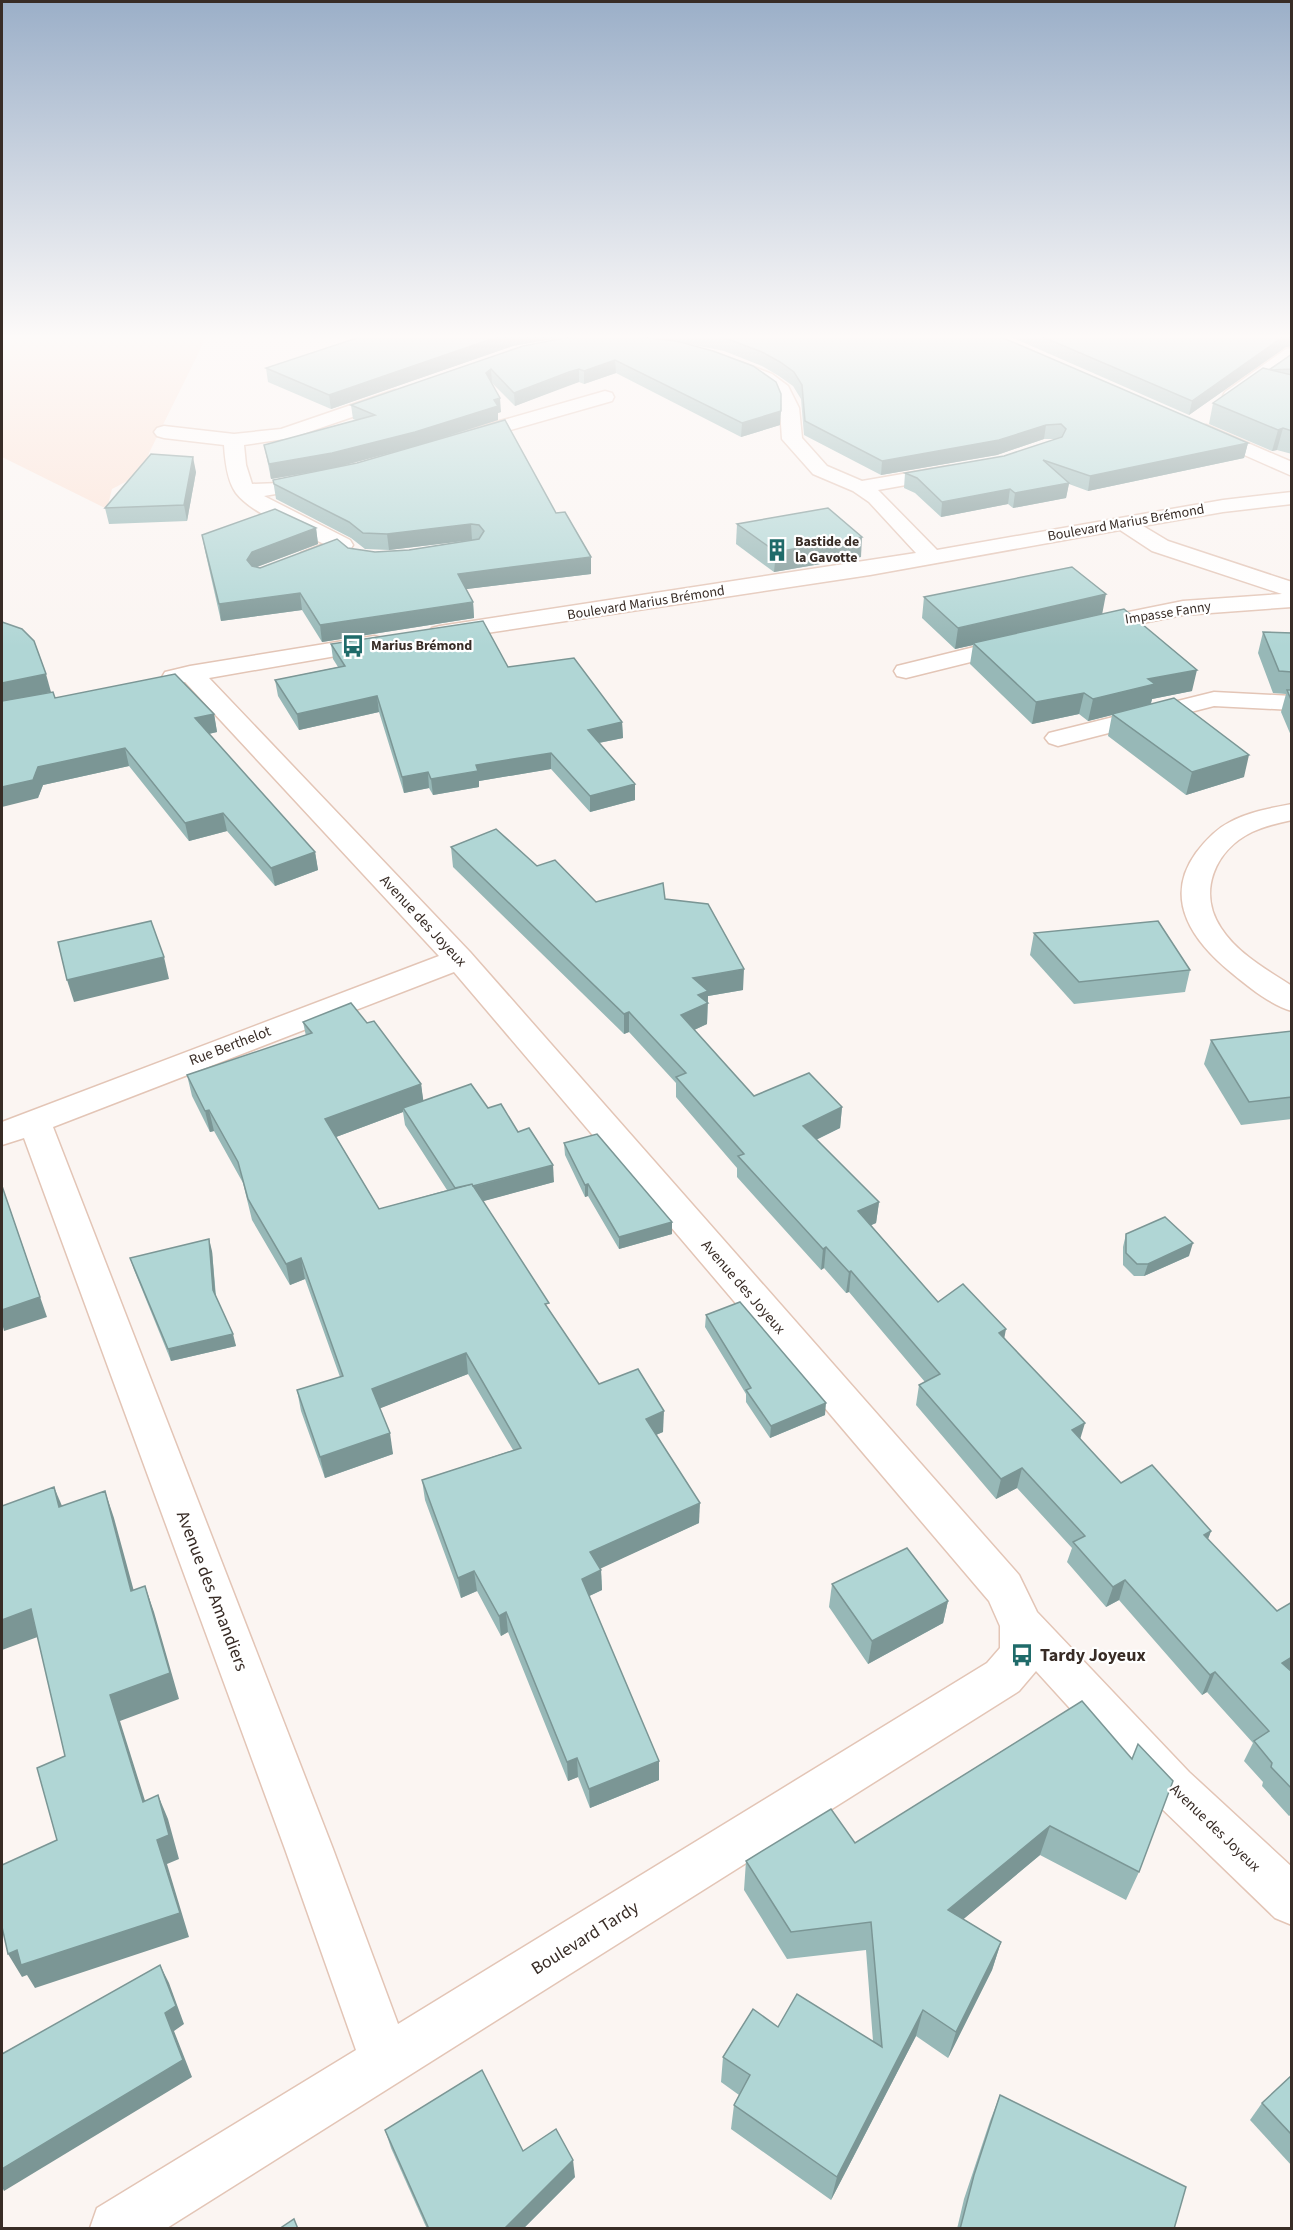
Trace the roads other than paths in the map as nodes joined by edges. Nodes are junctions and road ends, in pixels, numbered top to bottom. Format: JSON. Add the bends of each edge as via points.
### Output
{"nodes":[{"id":1,"x":217,"y":438,"type":"edge"},
{"id":2,"x":250,"y":438,"type":"edge"},
{"id":3,"x":464,"y":438,"type":"edge"},
{"id":4,"x":792,"y":438,"type":"edge"},
{"id":5,"x":1220,"y":438,"type":"edge"},
{"id":6,"x":234,"y":440,"type":"junction"},
{"id":7,"x":451,"y":442,"type":"edge"},
{"id":8,"x":969,"y":468,"type":"edge"},
{"id":9,"x":1292,"y":470,"type":"edge"},
{"id":10,"x":333,"y":477,"type":"edge"},
{"id":11,"x":860,"y":487,"type":"junction"},
{"id":12,"x":245,"y":491,"type":"junction"},
{"id":13,"x":1292,"y":498,"type":"edge"},
{"id":14,"x":1124,"y":524,"type":"junction"},
{"id":15,"x":932,"y":557,"type":"junction"},
{"id":16,"x":292,"y":564,"type":"edge"},
{"id":17,"x":1292,"y":590,"type":"edge"},
{"id":18,"x":1292,"y":600,"type":"edge"},
{"id":19,"x":1065,"y":632,"type":"edge"},
{"id":20,"x":423,"y":636,"type":"edge"},
{"id":21,"x":400,"y":639,"type":"edge"},
{"id":22,"x":1031,"y":640,"type":"edge"},
{"id":23,"x":906,"y":670,"type":"dead end"},
{"id":24,"x":190,"y":673,"type":"junction"},
{"id":25,"x":152,"y":681,"type":"edge"},
{"id":26,"x":1292,"y":703,"type":"edge"},
{"id":27,"x":1058,"y":738,"type":"dead end"},
{"id":28,"x":1292,"y":812,"type":"edge"},
{"id":29,"x":459,"y":959,"type":"junction"},
{"id":30,"x":1292,"y":1001,"type":"edge"},
{"id":31,"x":18,"y":1127,"type":"edge"},
{"id":32,"x":1022,"y":1626,"type":"junction"},
{"id":33,"x":1292,"y":1901,"type":"edge"},
{"id":34,"x":386,"y":2062,"type":"junction"},
{"id":35,"x":117,"y":2229,"type":"edge"}],
"edges":[{"from":1,"to":6,"type":"street"},
{"from":2,"to":6,"type":"street"},
{"from":3,"to":7,"type":"street"},
{"from":4,"to":11,"type":"street","via":[[819,470]]},
{"from":5,"to":9,"type":"street"},
{"from":6,"to":12,"type":"street","via":[[234,456]]},
{"from":8,"to":11,"type":"street"},
{"from":10,"to":12,"type":"street","via":[[280,489]]},
{"from":11,"to":15,"type":"street","via":[[876,498]]},
{"from":12,"to":16,"type":"street","via":[[350,551]]},
{"from":13,"to":14,"type":"street","name":"Boulevard Marius Brémond"},
{"from":14,"to":15,"type":"street","name":"Boulevard Marius Brémond"},
{"from":14,"to":17,"type":"street","via":[[1160,546]]},
{"from":15,"to":20,"type":"street","name":"Boulevard Marius Brémond"},
{"from":18,"to":19,"type":"street","name":"Impasse Fanny","via":[[1183,608]]},
{"from":21,"to":24,"type":"street"},
{"from":22,"to":23,"type":"street"},
{"from":24,"to":25,"type":"street"},
{"from":24,"to":29,"type":"street","name":"Avenue des Joyeux"},
{"from":26,"to":27,"type":"street","via":[[1214,699]]},
{"from":28,"to":30,"type":"street","via":[[1236,829],[1210,852],[1197,872],[1194,897],[1207,930],[1237,962]]},
{"from":29,"to":31,"type":"street","name":"Rue Berthelot"},
{"from":29,"to":32,"type":"street","name":"Avenue des Joyeux","via":[[1004,1588]]},
{"from":31,"to":34,"type":"street","name":"Avenue des Amandiers","via":[[301,1826]]},
{"from":32,"to":33,"type":"street","name":"Avenue des Joyeux","via":[[1173,1788]]},
{"from":32,"to":34,"type":"street","name":"Boulevard Tardy","via":[[1022,1655],[1003,1677]]},
{"from":34,"to":35,"type":"street","name":"Boulevard Tardy"}]}
